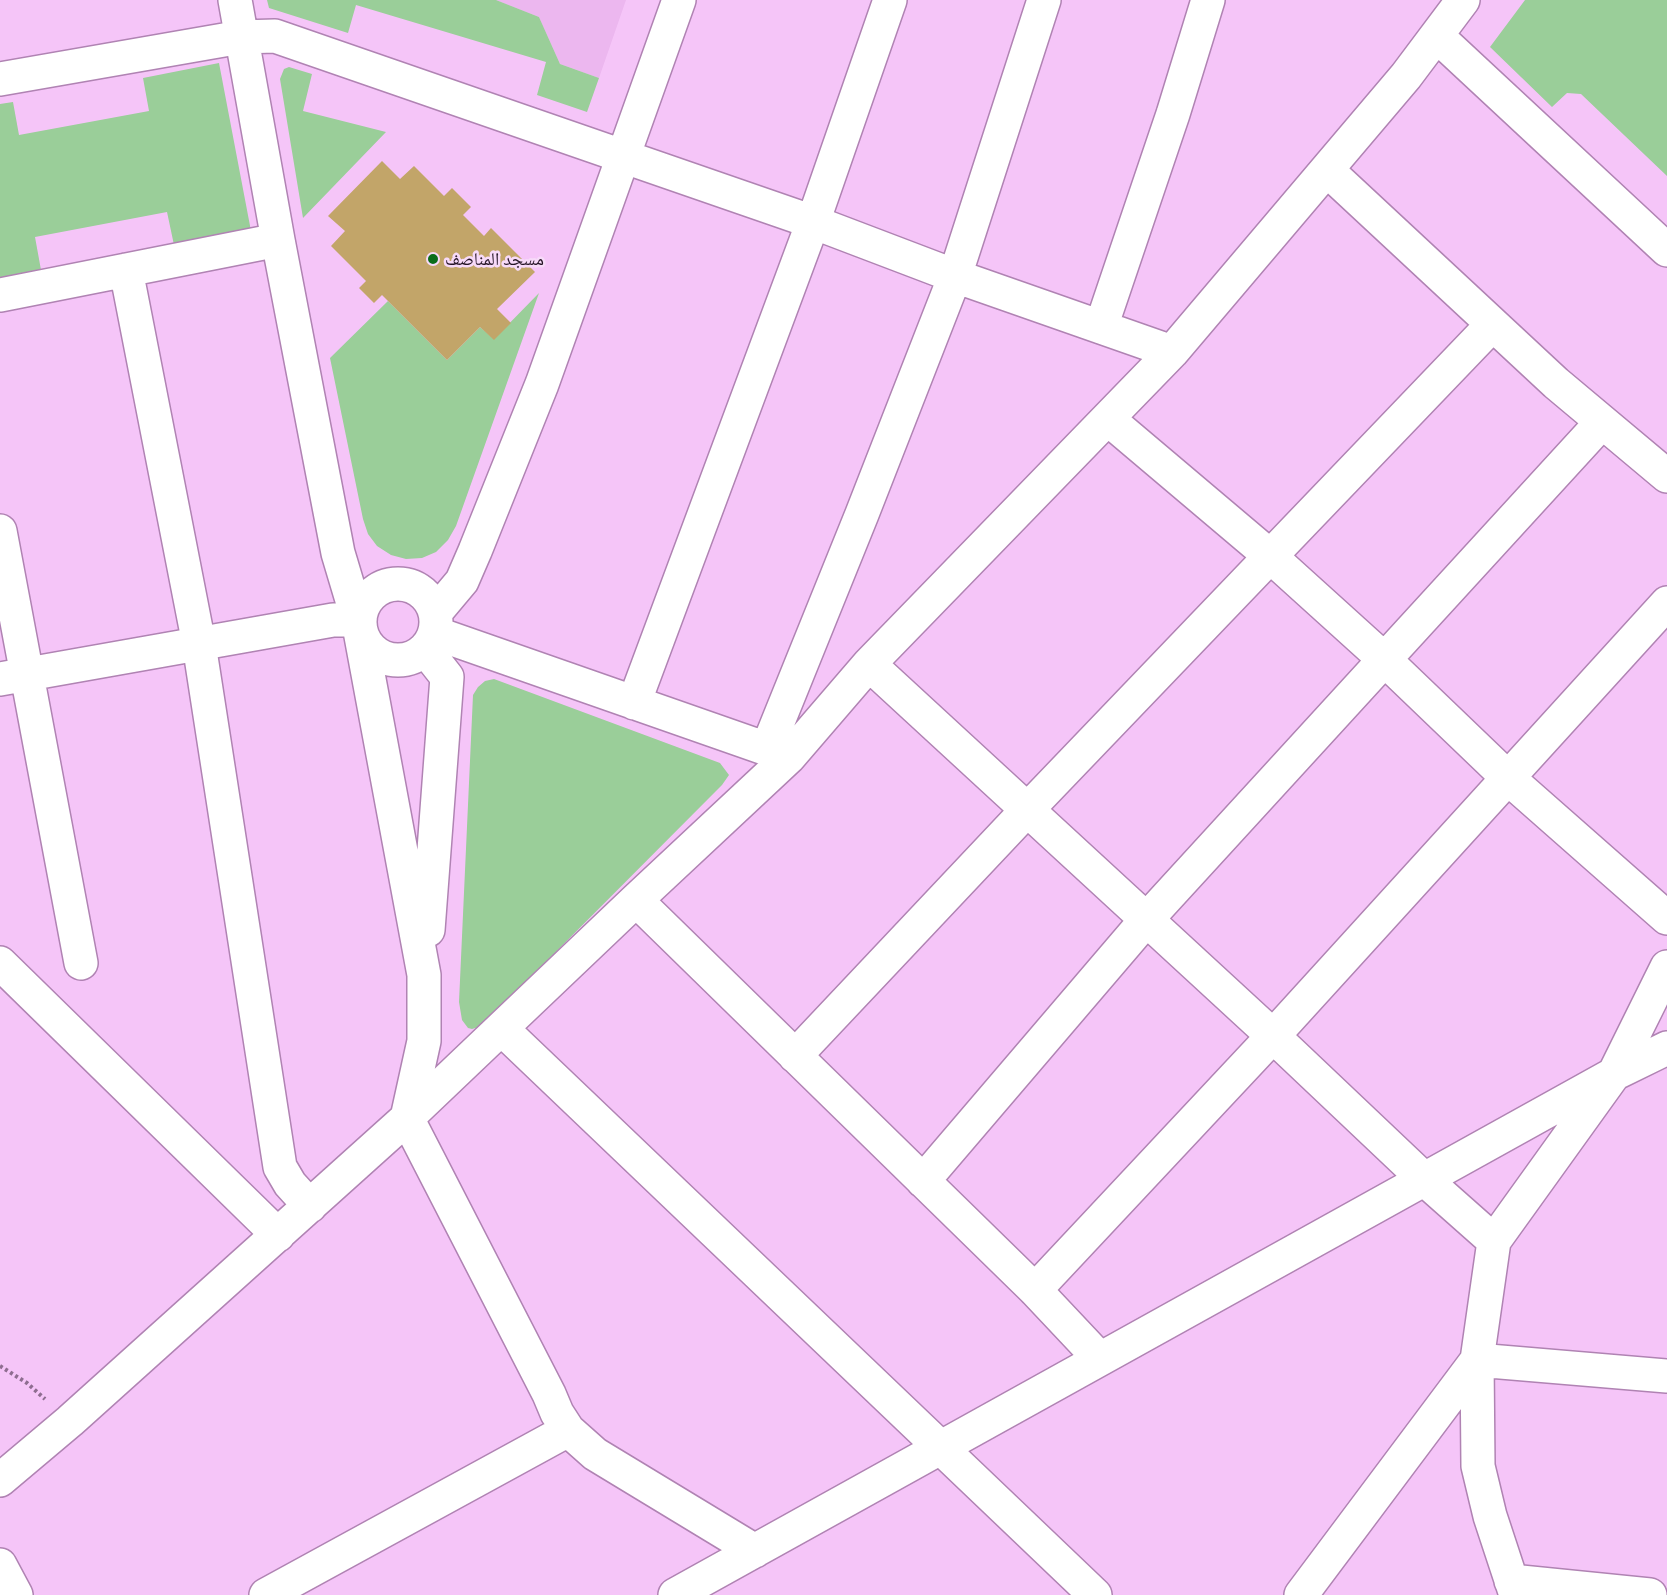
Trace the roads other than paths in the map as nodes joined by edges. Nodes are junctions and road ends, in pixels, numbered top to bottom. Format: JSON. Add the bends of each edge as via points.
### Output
{"nodes":[{"id":1,"x":235,"y":0,"type":"edge"},
{"id":2,"x":679,"y":0,"type":"edge"},
{"id":3,"x":890,"y":0,"type":"edge"},
{"id":4,"x":1044,"y":0,"type":"edge"},
{"id":5,"x":1208,"y":0,"type":"edge"},
{"id":6,"x":1463,"y":0,"type":"edge"},
{"id":7,"x":1437,"y":36,"type":"junction"},
{"id":8,"x":242,"y":37,"type":"junction"},
{"id":9,"x":0,"y":79,"type":"edge"},
{"id":10,"x":622,"y":157,"type":"junction"},
{"id":11,"x":1327,"y":170,"type":"junction"},
{"id":12,"x":813,"y":222,"type":"junction"},
{"id":13,"x":278,"y":240,"type":"junction"},
{"id":14,"x":1667,"y":250,"type":"edge"},
{"id":15,"x":126,"y":270,"type":"junction"},
{"id":16,"x":955,"y":276,"type":"junction"},
{"id":17,"x":0,"y":295,"type":"edge"},
{"id":18,"x":1492,"y":325,"type":"junction"},
{"id":19,"x":1101,"y":327,"type":"junction"},
{"id":20,"x":1172,"y":352,"type":"junction"},
{"id":21,"x":1108,"y":419,"type":"junction"},
{"id":22,"x":1602,"y":422,"type":"junction"},
{"id":23,"x":1667,"y":476,"type":"edge"},
{"id":24,"x":0,"y":531,"type":"edge"},
{"id":25,"x":1270,"y":556,"type":"junction"},
{"id":26,"x":1667,"y":603,"type":"edge"},
{"id":27,"x":358,"y":620,"type":"junction"},
{"id":28,"x":432,"y":631,"type":"junction"},
{"id":29,"x":198,"y":644,"type":"junction"},
{"id":30,"x":1385,"y":660,"type":"junction"},
{"id":31,"x":869,"y":664,"type":"junction"},
{"id":32,"x":14,"y":676,"type":"edge"},
{"id":33,"x":634,"y":703,"type":"junction"},
{"id":34,"x":778,"y":753,"type":"junction"},
{"id":35,"x":1508,"y":778,"type":"junction"},
{"id":36,"x":1027,"y":810,"type":"junction"},
{"id":37,"x":636,"y":900,"type":"junction"},
{"id":38,"x":1667,"y":918,"type":"edge"},
{"id":39,"x":1146,"y":920,"type":"junction"},
{"id":40,"x":0,"y":963,"type":"edge"},
{"id":41,"x":81,"y":963,"type":"dead end"},
{"id":42,"x":1667,"y":967,"type":"edge"},
{"id":43,"x":424,"y":975,"type":"junction"},
{"id":44,"x":502,"y":1029,"type":"junction"},
{"id":45,"x":1273,"y":1036,"type":"junction"},
{"id":46,"x":1667,"y":1048,"type":"edge"},
{"id":47,"x":795,"y":1056,"type":"junction"},
{"id":48,"x":1614,"y":1074,"type":"junction"},
{"id":49,"x":407,"y":1118,"type":"junction"},
{"id":50,"x":1424,"y":1179,"type":"junction"},
{"id":51,"x":923,"y":1181,"type":"junction"},
{"id":52,"x":310,"y":1206,"type":"junction"},
{"id":53,"x":278,"y":1235,"type":"junction"},
{"id":54,"x":1494,"y":1241,"type":"junction"},
{"id":55,"x":1035,"y":1290,"type":"junction"},
{"id":56,"x":1100,"y":1359,"type":"junction"},
{"id":57,"x":1477,"y":1360,"type":"junction"},
{"id":58,"x":1667,"y":1376,"type":"edge"},
{"id":59,"x":568,"y":1430,"type":"junction"},
{"id":60,"x":941,"y":1447,"type":"junction"},
{"id":61,"x":0,"y":1480,"type":"edge"},
{"id":62,"x":755,"y":1551,"type":"junction"},
{"id":63,"x":0,"y":1565,"type":"edge"},
{"id":64,"x":1514,"y":1588,"type":"edge"},
{"id":65,"x":16,"y":1595,"type":"edge"},
{"id":66,"x":266,"y":1595,"type":"edge"},
{"id":67,"x":675,"y":1595,"type":"edge"},
{"id":68,"x":1095,"y":1595,"type":"edge"},
{"id":69,"x":1301,"y":1595,"type":"edge"},
{"id":70,"x":1650,"y":1595,"type":"edge"}],
"edges":[{"from":1,"to":8,"type":"street"},
{"from":2,"to":10,"type":"street"},
{"from":3,"to":12,"type":"street"},
{"from":4,"to":16,"type":"street"},
{"from":5,"to":19,"type":"street"},
{"from":6,"to":7,"type":"street"},
{"from":7,"to":11,"type":"street"},
{"from":7,"to":14,"type":"street"},
{"from":8,"to":9,"type":"street"},
{"from":8,"to":10,"type":"street","via":[[275,36]]},
{"from":8,"to":13,"type":"street"},
{"from":10,"to":12,"type":"street"},
{"from":10,"to":28,"type":"street","via":[[542,384],[475,551]]},
{"from":11,"to":18,"type":"street"},
{"from":11,"to":20,"type":"street"},
{"from":12,"to":16,"type":"street"},
{"from":12,"to":33,"type":"street"},
{"from":13,"to":15,"type":"street"},
{"from":13,"to":27,"type":"street","via":[[338,553]]},
{"from":15,"to":17,"type":"street"},
{"from":15,"to":29,"type":"street"},
{"from":16,"to":19,"type":"street"},
{"from":16,"to":34,"type":"street","via":[[862,514]]},
{"from":18,"to":22,"type":"street"},
{"from":18,"to":25,"type":"street"},
{"from":19,"to":20,"type":"street"},
{"from":20,"to":21,"type":"street"},
{"from":21,"to":25,"type":"street"},
{"from":21,"to":31,"type":"street"},
{"from":22,"to":23,"type":"street"},
{"from":22,"to":30,"type":"street"},
{"from":24,"to":32,"type":"street"},
{"from":25,"to":30,"type":"street"},
{"from":25,"to":36,"type":"street"},
{"from":26,"to":35,"type":"street"},
{"from":27,"to":28,"type":"street","via":[[371,649],[392,659],[416,656]]},
{"from":27,"to":28,"type":"street","via":[[372,593],[396,583],[421,591],[430,600]]},
{"from":27,"to":29,"type":"street","via":[[333,620]]},
{"from":27,"to":43,"type":"street"},
{"from":28,"to":33,"type":"street"},
{"from":28,"to":43,"type":"street","via":[[447,677]]},
{"from":29,"to":32,"type":"street"},
{"from":29,"to":52,"type":"street","via":[[280,1167]]},
{"from":30,"to":35,"type":"street"},
{"from":30,"to":39,"type":"street"},
{"from":31,"to":34,"type":"street"},
{"from":31,"to":36,"type":"street"},
{"from":32,"to":41,"type":"street"},
{"from":33,"to":34,"type":"street"},
{"from":34,"to":37,"type":"street"},
{"from":35,"to":38,"type":"street"},
{"from":35,"to":45,"type":"street"},
{"from":36,"to":39,"type":"street"},
{"from":36,"to":47,"type":"street"},
{"from":37,"to":44,"type":"street"},
{"from":37,"to":47,"type":"street"},
{"from":39,"to":45,"type":"street"},
{"from":39,"to":51,"type":"street"},
{"from":40,"to":53,"type":"street"},
{"from":42,"to":48,"type":"street"},
{"from":43,"to":49,"type":"street","via":[[424,1041]]},
{"from":44,"to":49,"type":"street"},
{"from":44,"to":60,"type":"street"},
{"from":45,"to":50,"type":"street"},
{"from":45,"to":55,"type":"street"},
{"from":46,"to":48,"type":"street"},
{"from":47,"to":51,"type":"street"},
{"from":48,"to":50,"type":"street"},
{"from":48,"to":54,"type":"street"},
{"from":49,"to":52,"type":"street"},
{"from":49,"to":59,"type":"street"},
{"from":50,"to":54,"type":"street"},
{"from":50,"to":56,"type":"street"},
{"from":51,"to":55,"type":"street"},
{"from":52,"to":53,"type":"street"},
{"from":53,"to":61,"type":"street"},
{"from":54,"to":57,"type":"street"},
{"from":55,"to":56,"type":"street"},
{"from":56,"to":60,"type":"street"},
{"from":57,"to":58,"type":"street"},
{"from":57,"to":64,"type":"street","via":[[1478,1466]]},
{"from":57,"to":69,"type":"street"},
{"from":59,"to":62,"type":"street","via":[[595,1454]]},
{"from":59,"to":66,"type":"street"},
{"from":60,"to":62,"type":"street"},
{"from":60,"to":68,"type":"street"},
{"from":62,"to":67,"type":"street"},
{"from":63,"to":65,"type":"street"},
{"from":64,"to":70,"type":"street"}]}
